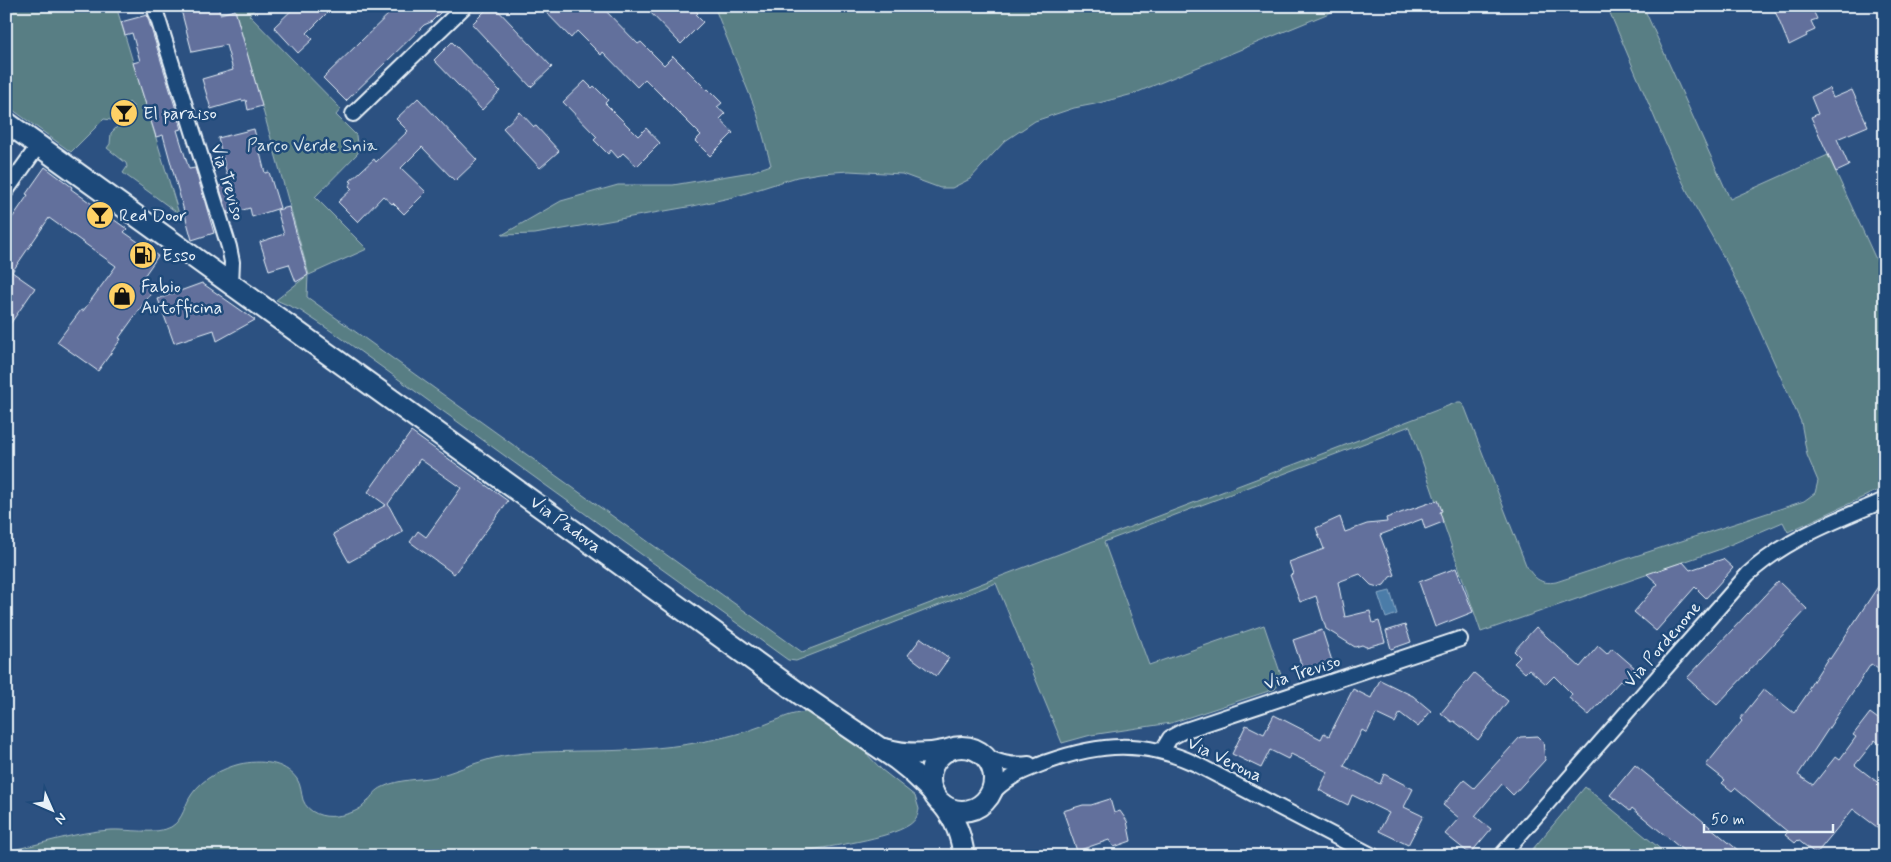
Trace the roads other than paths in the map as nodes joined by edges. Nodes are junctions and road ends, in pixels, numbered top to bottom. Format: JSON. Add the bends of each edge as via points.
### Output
{"nodes":[{"id":1,"x":154,"y":6,"type":"edge"},
{"id":2,"x":465,"y":6,"type":"edge"},
{"id":3,"x":352,"y":114,"type":"dead end"},
{"id":4,"x":6,"y":122,"type":"edge"},
{"id":5,"x":38,"y":146,"type":"junction"},
{"id":6,"x":6,"y":191,"type":"edge"},
{"id":7,"x":231,"y":284,"type":"junction"},
{"id":8,"x":1884,"y":503,"type":"edge"},
{"id":9,"x":1460,"y":639,"type":"dead end"},
{"id":10,"x":878,"y":747,"type":"junction"},
{"id":11,"x":949,"y":750,"type":"junction"},
{"id":12,"x":1162,"y":751,"type":"junction"},
{"id":13,"x":983,"y":755,"type":"junction"},
{"id":14,"x":1050,"y":762,"type":"junction"},
{"id":15,"x":938,"y":799,"type":"junction"},
{"id":16,"x":985,"y":801,"type":"junction"},
{"id":17,"x":965,"y":856,"type":"edge"},
{"id":18,"x":1373,"y":856,"type":"edge"},
{"id":19,"x":1501,"y":856,"type":"edge"}],
"edges":[{"from":1,"to":7,"type":"street","name":"Via Treviso","via":[[229,247]]},
{"from":2,"to":3,"type":"street"},
{"from":4,"to":5,"type":"street","name":"Via Padova"},
{"from":5,"to":6,"type":"street"},
{"from":5,"to":7,"type":"street","name":"Via Padova"},
{"from":7,"to":10,"type":"street","name":"Via Padova"},
{"from":8,"to":19,"type":"street","name":"Via Pordenone","via":[[1792,543],[1748,574]]},
{"from":9,"to":12,"type":"street","name":"Via Treviso","via":[[1183,732],[1170,738]]},
{"from":10,"to":11,"type":"street","name":"Via Padova","via":[[912,754]]},
{"from":10,"to":15,"type":"street","name":"Via Padova","via":[[911,771]]},
{"from":11,"to":13,"type":"street","via":[[966,748]]},
{"from":11,"to":15,"type":"street","via":[[932,769],[930,777]]},
{"from":12,"to":14,"type":"street","name":"Via Verona","via":[[1104,747]]},
{"from":12,"to":18,"type":"street","name":"Via Verona","via":[[1196,764]]},
{"from":13,"to":14,"type":"street","name":"Via Verona","via":[[1013,766]]},
{"from":13,"to":16,"type":"street","via":[[994,776],[993,787]]},
{"from":14,"to":16,"type":"street","name":"Via Verona","via":[[1014,775]]},
{"from":15,"to":16,"type":"street","via":[[957,811]]},
{"from":15,"to":17,"type":"street","name":"Via Padova","via":[[958,828]]},
{"from":16,"to":17,"type":"street","via":[[968,835]]}]}
